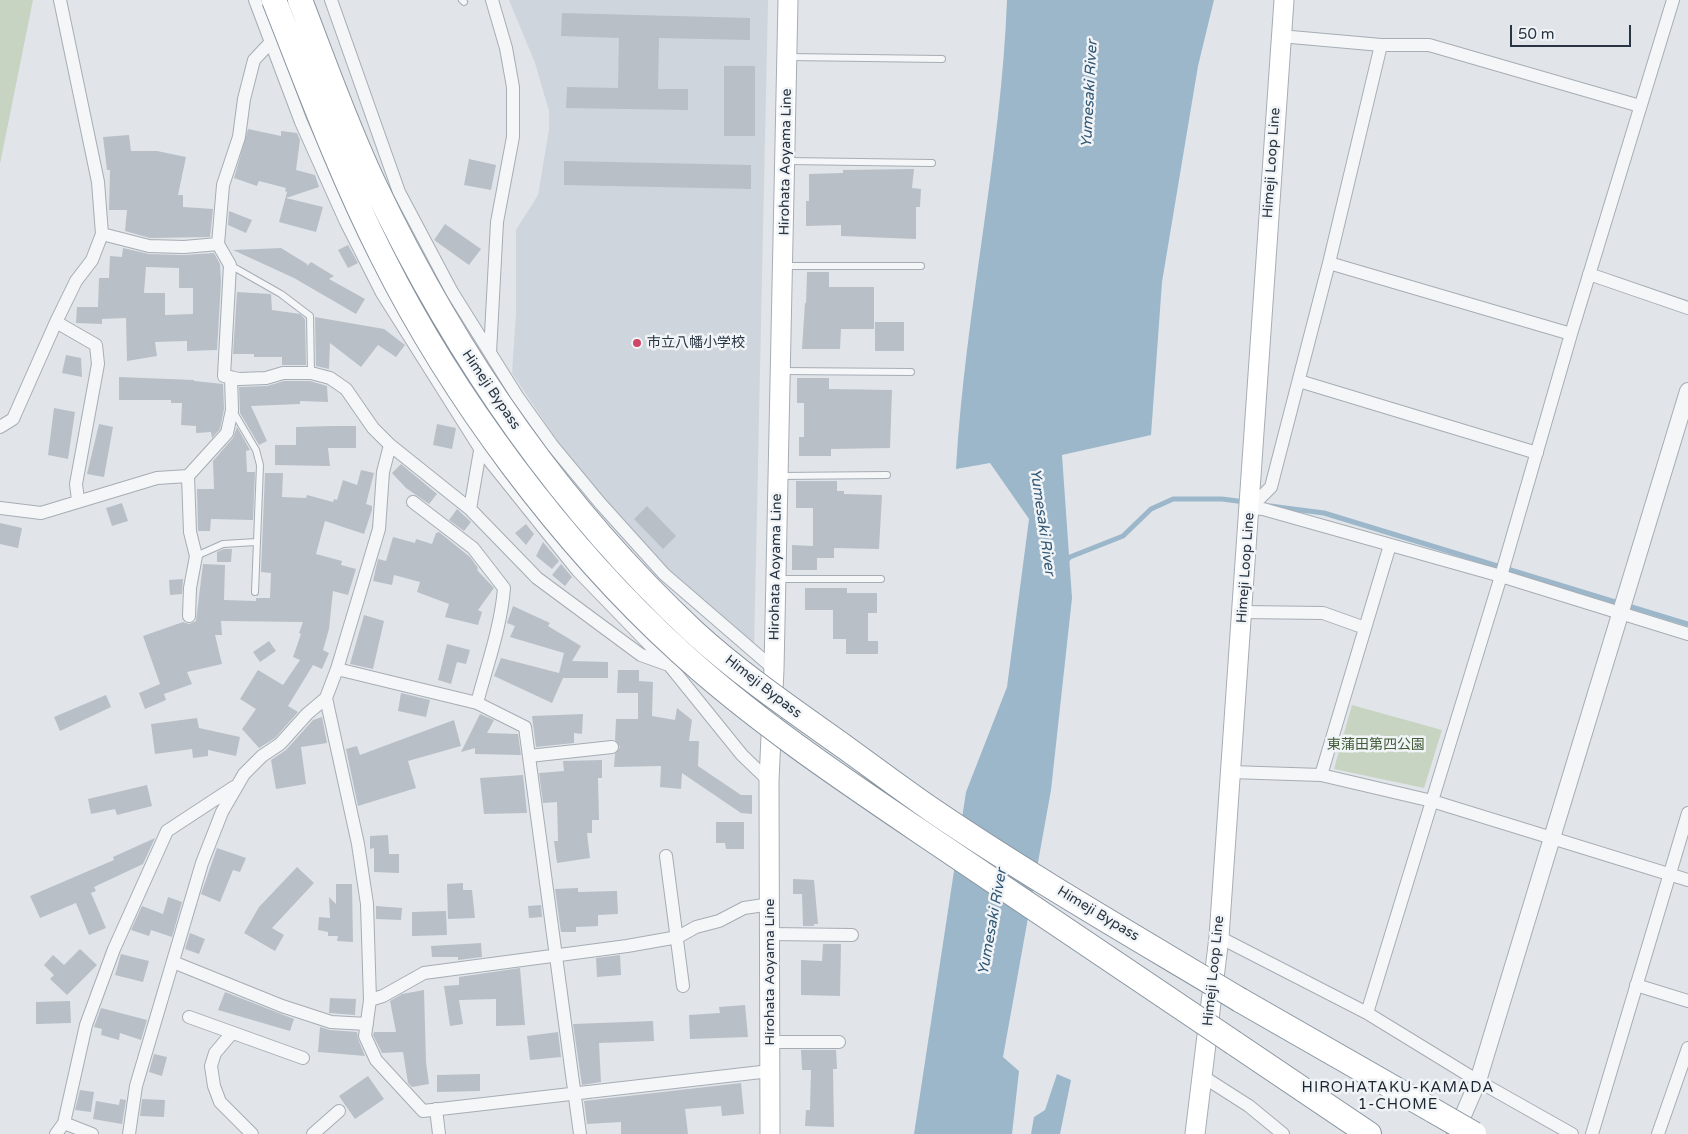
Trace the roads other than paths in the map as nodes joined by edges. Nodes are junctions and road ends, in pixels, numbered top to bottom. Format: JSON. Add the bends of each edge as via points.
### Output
{"nodes":[{"id":1,"x":60,"y":0,"type":"edge"},
{"id":2,"x":255,"y":0,"type":"edge"},
{"id":3,"x":274,"y":0,"type":"edge"},
{"id":4,"x":300,"y":0,"type":"edge"},
{"id":5,"x":331,"y":0,"type":"edge"},
{"id":6,"x":492,"y":0,"type":"edge"},
{"id":7,"x":788,"y":0,"type":"edge"},
{"id":8,"x":1284,"y":0,"type":"edge"},
{"id":9,"x":1673,"y":0,"type":"edge"},
{"id":10,"x":1280,"y":36,"type":"junction"},
{"id":11,"x":270,"y":43,"type":"junction"},
{"id":12,"x":1381,"y":45,"type":"junction"},
{"id":13,"x":788,"y":57,"type":"junction"},
{"id":14,"x":942,"y":59,"type":"dead end"},
{"id":15,"x":1640,"y":106,"type":"junction"},
{"id":16,"x":786,"y":161,"type":"junction"},
{"id":17,"x":932,"y":163,"type":"dead end"},
{"id":18,"x":102,"y":234,"type":"junction"},
{"id":19,"x":218,"y":244,"type":"junction"},
{"id":20,"x":1329,"y":262,"type":"junction"},
{"id":21,"x":230,"y":265,"type":"junction"},
{"id":22,"x":783,"y":266,"type":"junction"},
{"id":23,"x":921,"y":266,"type":"dead end"},
{"id":24,"x":1589,"y":274,"type":"junction"},
{"id":25,"x":1688,"y":308,"type":"edge"},
{"id":26,"x":56,"y":322,"type":"junction"},
{"id":27,"x":1571,"y":334,"type":"junction"},
{"id":28,"x":490,"y":352,"type":"junction"},
{"id":29,"x":781,"y":371,"type":"junction"},
{"id":30,"x":911,"y":372,"type":"dead end"},
{"id":31,"x":311,"y":374,"type":"junction"},
{"id":32,"x":231,"y":378,"type":"junction"},
{"id":33,"x":1299,"y":381,"type":"junction"},
{"id":34,"x":1688,"y":391,"type":"edge"},
{"id":35,"x":232,"y":410,"type":"junction"},
{"id":36,"x":0,"y":427,"type":"edge"},
{"id":37,"x":390,"y":445,"type":"junction"},
{"id":38,"x":481,"y":450,"type":"junction"},
{"id":39,"x":1537,"y":453,"type":"junction"},
{"id":40,"x":188,"y":476,"type":"junction"},
{"id":41,"x":778,"y":476,"type":"junction"},
{"id":42,"x":887,"y":476,"type":"dead end"},
{"id":43,"x":78,"y":500,"type":"junction"},
{"id":44,"x":413,"y":502,"type":"dead end"},
{"id":45,"x":0,"y":508,"type":"edge"},
{"id":46,"x":1250,"y":508,"type":"junction"},
{"id":47,"x":470,"y":509,"type":"junction"},
{"id":48,"x":256,"y":542,"type":"junction"},
{"id":49,"x":1390,"y":545,"type":"junction"},
{"id":50,"x":196,"y":556,"type":"junction"},
{"id":51,"x":1501,"y":576,"type":"junction"},
{"id":52,"x":775,"y":579,"type":"junction"},
{"id":53,"x":881,"y":579,"type":"dead end"},
{"id":54,"x":255,"y":592,"type":"dead end"},
{"id":55,"x":1243,"y":612,"type":"junction"},
{"id":56,"x":1621,"y":615,"type":"junction"},
{"id":57,"x":189,"y":616,"type":"dead end"},
{"id":58,"x":1365,"y":628,"type":"junction"},
{"id":59,"x":1688,"y":634,"type":"edge"},
{"id":60,"x":670,"y":666,"type":"junction"},
{"id":61,"x":337,"y":669,"type":"junction"},
{"id":62,"x":774,"y":669,"type":"junction"},
{"id":63,"x":326,"y":698,"type":"junction"},
{"id":64,"x":477,"y":703,"type":"junction"},
{"id":65,"x":612,"y":747,"type":"dead end"},
{"id":66,"x":530,"y":756,"type":"junction"},
{"id":67,"x":1231,"y":772,"type":"junction"},
{"id":68,"x":1321,"y":775,"type":"junction"},
{"id":69,"x":769,"y":781,"type":"junction"},
{"id":70,"x":236,"y":785,"type":"junction"},
{"id":71,"x":1432,"y":801,"type":"junction"},
{"id":72,"x":1688,"y":813,"type":"edge"},
{"id":73,"x":1553,"y":839,"type":"junction"},
{"id":74,"x":666,"y":856,"type":"dead end"},
{"id":75,"x":1670,"y":874,"type":"junction"},
{"id":76,"x":1688,"y":880,"type":"edge"},
{"id":77,"x":771,"y":904,"type":"junction"},
{"id":78,"x":770,"y":934,"type":"junction"},
{"id":79,"x":852,"y":935,"type":"dead end"},
{"id":80,"x":678,"y":937,"type":"junction"},
{"id":81,"x":1219,"y":937,"type":"junction"},
{"id":82,"x":554,"y":956,"type":"junction"},
{"id":83,"x":173,"y":962,"type":"junction"},
{"id":84,"x":1636,"y":985,"type":"junction"},
{"id":85,"x":683,"y":986,"type":"dead end"},
{"id":86,"x":370,"y":1000,"type":"junction"},
{"id":87,"x":1688,"y":1001,"type":"edge"},
{"id":88,"x":1367,"y":1014,"type":"junction"},
{"id":89,"x":189,"y":1017,"type":"dead end"},
{"id":90,"x":367,"y":1024,"type":"junction"},
{"id":91,"x":232,"y":1033,"type":"junction"},
{"id":92,"x":770,"y":1042,"type":"junction"},
{"id":93,"x":840,"y":1042,"type":"dead end"},
{"id":94,"x":1688,"y":1048,"type":"edge"},
{"id":95,"x":304,"y":1058,"type":"dead end"},
{"id":96,"x":770,"y":1071,"type":"junction"},
{"id":97,"x":1202,"y":1076,"type":"junction"},
{"id":98,"x":1478,"y":1081,"type":"junction"},
{"id":99,"x":575,"y":1092,"type":"junction"},
{"id":100,"x":436,"y":1109,"type":"junction"},
{"id":101,"x":339,"y":1111,"type":"dead end"},
{"id":102,"x":64,"y":1123,"type":"junction"},
{"id":103,"x":56,"y":1134,"type":"edge"},
{"id":104,"x":92,"y":1134,"type":"edge"},
{"id":105,"x":129,"y":1134,"type":"edge"},
{"id":106,"x":252,"y":1134,"type":"edge"},
{"id":107,"x":313,"y":1134,"type":"edge"},
{"id":108,"x":439,"y":1134,"type":"edge"},
{"id":109,"x":580,"y":1134,"type":"edge"},
{"id":110,"x":770,"y":1134,"type":"edge"},
{"id":111,"x":1195,"y":1134,"type":"edge"},
{"id":112,"x":1283,"y":1134,"type":"edge"},
{"id":113,"x":1369,"y":1134,"type":"edge"},
{"id":114,"x":1455,"y":1134,"type":"edge"},
{"id":115,"x":1474,"y":1134,"type":"edge"},
{"id":116,"x":1572,"y":1134,"type":"edge"},
{"id":117,"x":1592,"y":1134,"type":"edge"},
{"id":118,"x":1658,"y":1134,"type":"edge"}],
"edges":[{"from":1,"to":18,"type":"street","via":[[98,182]]},
{"from":2,"to":11,"type":"street"},
{"from":3,"to":113,"type":"highway","name":"Himeji Bypass","bridge":true,"via":[[351,191],[420,324],[510,461],[562,527],[621,593],[680,651],[743,704],[841,778]]},
{"from":4,"to":115,"type":"highway","name":"Himeji Bypass","bridge":true,"via":[[373,182],[441,313],[480,376],[584,514],[695,632],[757,684],[933,810],[1240,1000]]},
{"from":5,"to":28,"type":"street","via":[[399,192],[452,292]]},
{"from":6,"to":28,"type":"street","via":[[514,87],[513,137],[497,222]]},
{"from":7,"to":13,"type":"main road","name":"Hirohata Aoyama Line"},
{"from":8,"to":10,"type":"main road","name":"Himeji Loop Line"},
{"from":9,"to":15,"type":"street"},
{"from":10,"to":12,"type":"street"},
{"from":10,"to":46,"type":"main road","name":"Himeji Loop Line"},
{"from":11,"to":19,"type":"street","via":[[254,60],[239,136],[223,185]]},
{"from":11,"to":38,"type":"street","via":[[301,122],[382,293]]},
{"from":12,"to":15,"type":"street","via":[[1429,44]]},
{"from":12,"to":20,"type":"street"},
{"from":13,"to":14,"type":"lane"},
{"from":13,"to":16,"type":"main road","name":"Hirohata Aoyama Line"},
{"from":15,"to":24,"type":"street"},
{"from":16,"to":17,"type":"lane"},
{"from":16,"to":22,"type":"main road","name":"Hirohata Aoyama Line"},
{"from":18,"to":19,"type":"street","via":[[149,246]]},
{"from":18,"to":26,"type":"street","via":[[92,260],[76,282]]},
{"from":19,"to":21,"type":"street"},
{"from":20,"to":27,"type":"street"},
{"from":20,"to":33,"type":"street"},
{"from":21,"to":31,"type":"lane","via":[[281,294],[310,316]]},
{"from":21,"to":32,"type":"street","via":[[224,376]]},
{"from":22,"to":23,"type":"lane"},
{"from":22,"to":29,"type":"main road","name":"Hirohata Aoyama Line"},
{"from":24,"to":25,"type":"street"},
{"from":24,"to":27,"type":"street"},
{"from":26,"to":36,"type":"street","via":[[13,419]]},
{"from":26,"to":43,"type":"street","via":[[96,345],[98,364],[76,484]]},
{"from":27,"to":39,"type":"street"},
{"from":28,"to":38,"type":"street"},
{"from":28,"to":62,"type":"street","via":[[552,445],[664,574]]},
{"from":29,"to":30,"type":"lane"},
{"from":29,"to":41,"type":"main road","name":"Hirohata Aoyama Line"},
{"from":31,"to":32,"type":"street"},
{"from":31,"to":37,"type":"street","via":[[330,378],[346,389],[373,428]]},
{"from":32,"to":35,"type":"street"},
{"from":33,"to":39,"type":"street"},
{"from":33,"to":46,"type":"street","via":[[1271,487]]},
{"from":34,"to":56,"type":"street"},
{"from":35,"to":40,"type":"street","via":[[227,433]]},
{"from":35,"to":48,"type":"lane","via":[[256,450],[260,465]]},
{"from":37,"to":47,"type":"street"},
{"from":37,"to":61,"type":"street","via":[[383,472],[379,529]]},
{"from":38,"to":47,"type":"street"},
{"from":38,"to":60,"type":"street","via":[[578,571]]},
{"from":39,"to":51,"type":"street"},
{"from":40,"to":43,"type":"street","via":[[157,478]]},
{"from":40,"to":50,"type":"street","via":[[190,532]]},
{"from":41,"to":42,"type":"lane"},
{"from":41,"to":52,"type":"main road","name":"Hirohata Aoyama Line"},
{"from":43,"to":45,"type":"street","via":[[41,513]]},
{"from":44,"to":64,"type":"street","via":[[473,548],[504,588],[502,616]]},
{"from":46,"to":49,"type":"street"},
{"from":46,"to":55,"type":"main road","name":"Himeji Loop Line"},
{"from":47,"to":60,"type":"street","via":[[537,578],[641,655]]},
{"from":48,"to":50,"type":"lane","via":[[223,544]]},
{"from":48,"to":54,"type":"lane"},
{"from":49,"to":51,"type":"street"},
{"from":49,"to":58,"type":"street"},
{"from":50,"to":57,"type":"street"},
{"from":51,"to":56,"type":"street"},
{"from":51,"to":71,"type":"street"},
{"from":52,"to":53,"type":"lane"},
{"from":52,"to":62,"type":"main road","name":"Hirohata Aoyama Line"},
{"from":55,"to":58,"type":"street","via":[[1323,612]]},
{"from":55,"to":67,"type":"main road","name":"Himeji Loop Line"},
{"from":56,"to":59,"type":"street"},
{"from":56,"to":73,"type":"street"},
{"from":58,"to":68,"type":"street"},
{"from":60,"to":69,"type":"street","via":[[742,755]]},
{"from":61,"to":63,"type":"street"},
{"from":61,"to":64,"type":"street"},
{"from":62,"to":69,"type":"main road","name":"Hirohata Aoyama Line"},
{"from":63,"to":70,"type":"street","via":[[280,744],[262,756]]},
{"from":63,"to":86,"type":"street","via":[[358,844],[367,904]]},
{"from":64,"to":66,"type":"street","via":[[525,728]]},
{"from":65,"to":66,"type":"street"},
{"from":66,"to":82,"type":"street","via":[[549,890]]},
{"from":67,"to":68,"type":"street"},
{"from":67,"to":81,"type":"main road","name":"Himeji Loop Line"},
{"from":68,"to":71,"type":"street"},
{"from":69,"to":77,"type":"main road","name":"Hirohata Aoyama Line"},
{"from":70,"to":83,"type":"street","via":[[202,863]]},
{"from":70,"to":102,"type":"street","via":[[167,831],[114,949],[86,1025]]},
{"from":71,"to":73,"type":"street"},
{"from":71,"to":88,"type":"street"},
{"from":72,"to":75,"type":"street"},
{"from":73,"to":75,"type":"street"},
{"from":73,"to":98,"type":"street"},
{"from":74,"to":80,"type":"street"},
{"from":75,"to":76,"type":"street"},
{"from":75,"to":84,"type":"street"},
{"from":77,"to":78,"type":"main road","name":"Hirohata Aoyama Line"},
{"from":77,"to":80,"type":"street","via":[[744,908]]},
{"from":78,"to":79,"type":"street"},
{"from":78,"to":92,"type":"main road","name":"Hirohata Aoyama Line"},
{"from":80,"to":82,"type":"street"},
{"from":80,"to":85,"type":"street"},
{"from":81,"to":88,"type":"street"},
{"from":81,"to":97,"type":"main road","name":"Himeji Loop Line"},
{"from":82,"to":86,"type":"street","via":[[424,973]]},
{"from":82,"to":99,"type":"street"},
{"from":83,"to":90,"type":"street","via":[[331,1022]]},
{"from":83,"to":105,"type":"street","via":[[136,1086]]},
{"from":84,"to":87,"type":"street"},
{"from":84,"to":117,"type":"street"},
{"from":86,"to":90,"type":"street"},
{"from":88,"to":98,"type":"street"},
{"from":89,"to":91,"type":"street"},
{"from":90,"to":100,"type":"street","via":[[365,1036],[376,1060],[423,1111]]},
{"from":91,"to":95,"type":"street"},
{"from":91,"to":106,"type":"street","via":[[215,1053],[211,1066],[214,1086],[220,1102]]},
{"from":92,"to":93,"type":"street"},
{"from":92,"to":96,"type":"main road","name":"Hirohata Aoyama Line"},
{"from":94,"to":118,"type":"street"},
{"from":96,"to":99,"type":"street"},
{"from":96,"to":110,"type":"main road","name":"Hirohata Aoyama Line"},
{"from":97,"to":111,"type":"main road","name":"Himeji Loop Line"},
{"from":97,"to":112,"type":"street","via":[[1249,1106]]},
{"from":98,"to":114,"type":"street"},
{"from":98,"to":116,"type":"street"},
{"from":99,"to":100,"type":"street"},
{"from":99,"to":109,"type":"street"},
{"from":100,"to":108,"type":"street"},
{"from":101,"to":107,"type":"street"},
{"from":102,"to":103,"type":"street"},
{"from":102,"to":104,"type":"street"}]}
